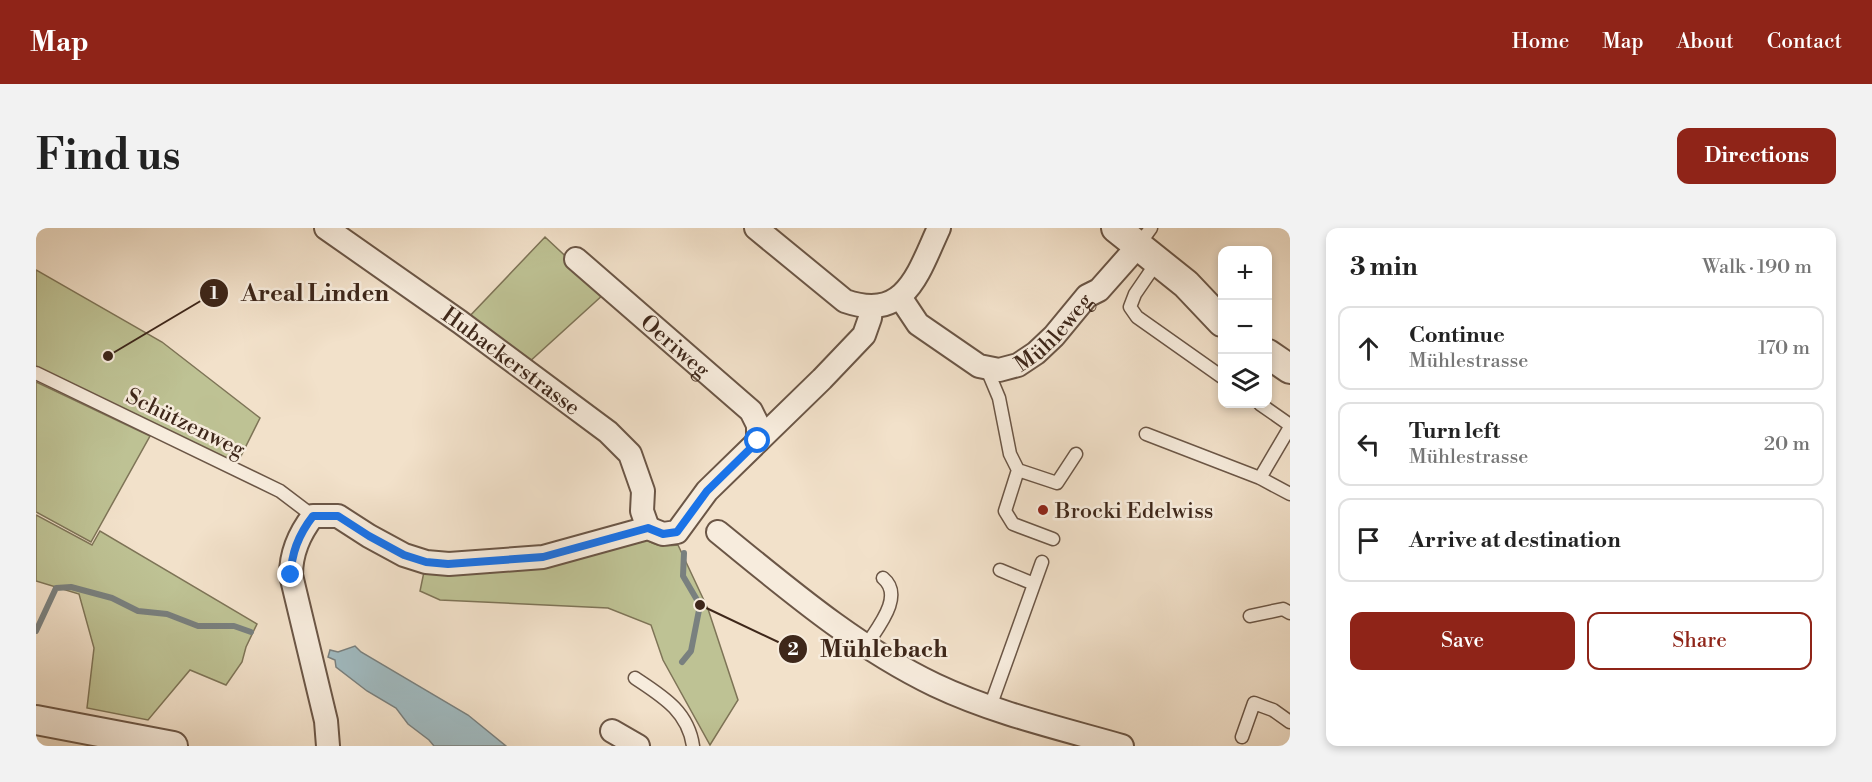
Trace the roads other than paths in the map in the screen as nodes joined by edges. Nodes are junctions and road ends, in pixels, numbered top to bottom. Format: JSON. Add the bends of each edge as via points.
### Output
{"nodes":[{"id":1,"x":326,"y":228,"type":"edge"},
{"id":2,"x":756,"y":228,"type":"edge"},
{"id":3,"x":939,"y":228,"type":"edge"},
{"id":4,"x":1140,"y":241,"type":"edge"},
{"id":5,"x":576,"y":259,"type":"dead end"},
{"id":6,"x":1186,"y":284,"type":"junction"},
{"id":7,"x":900,"y":297,"type":"junction"},
{"id":8,"x":1218,"y":303,"type":"edge"},
{"id":9,"x":875,"y":307,"type":"junction"},
{"id":10,"x":1218,"y":318,"type":"edge"},
{"id":11,"x":1272,"y":335,"type":"edge"},
{"id":12,"x":1290,"y":346,"type":"edge"},
{"id":13,"x":1272,"y":357,"type":"edge"},
{"id":14,"x":986,"y":367,"type":"junction"},
{"id":15,"x":1290,"y":369,"type":"edge"},
{"id":16,"x":36,"y":373,"type":"edge"},
{"id":17,"x":1218,"y":374,"type":"edge"},
{"id":18,"x":1265,"y":408,"type":"edge"},
{"id":19,"x":1290,"y":426,"type":"edge"},
{"id":20,"x":1146,"y":434,"type":"dead end"},
{"id":21,"x":758,"y":441,"type":"junction"},
{"id":22,"x":1077,"y":454,"type":"dead end"},
{"id":23,"x":1018,"y":470,"type":"junction"},
{"id":24,"x":1260,"y":477,"type":"junction"},
{"id":25,"x":1290,"y":494,"type":"edge"},
{"id":26,"x":313,"y":516,"type":"junction"},
{"id":27,"x":648,"y":528,"type":"junction"},
{"id":28,"x":718,"y":532,"type":"dead end"},
{"id":29,"x":1053,"y":539,"type":"dead end"},
{"id":30,"x":1042,"y":562,"type":"dead end"},
{"id":31,"x":1000,"y":570,"type":"dead end"},
{"id":32,"x":883,"y":578,"type":"dead end"},
{"id":33,"x":1034,"y":584,"type":"junction"},
{"id":34,"x":1290,"y":613,"type":"edge"},
{"id":35,"x":1250,"y":616,"type":"dead end"},
{"id":36,"x":866,"y":646,"type":"junction"},
{"id":37,"x":635,"y":678,"type":"dead end"},
{"id":38,"x":990,"y":707,"type":"junction"},
{"id":39,"x":36,"y":720,"type":"edge"},
{"id":40,"x":1290,"y":722,"type":"edge"},
{"id":41,"x":612,"y":731,"type":"dead end"},
{"id":42,"x":1242,"y":737,"type":"dead end"},
{"id":43,"x":173,"y":746,"type":"edge"},
{"id":44,"x":328,"y":746,"type":"edge"},
{"id":45,"x":638,"y":746,"type":"edge"},
{"id":46,"x":693,"y":746,"type":"edge"},
{"id":47,"x":1122,"y":746,"type":"edge"}],
"edges":[{"from":1,"to":27,"type":"street","name":"Hubackerstrasse","via":[[608,432],[630,454],[643,490],[642,511]]},
{"from":2,"to":9,"type":"street","via":[[845,301]]},
{"from":3,"to":7,"type":"street","via":[[920,269]]},
{"from":4,"to":6,"type":"street"},
{"from":4,"to":14,"type":"street","name":"Mühleweg","via":[[1099,290],[1087,296],[1036,353],[999,370]]},
{"from":4,"to":17,"type":"lane","via":[[1130,307]]},
{"from":5,"to":21,"type":"street","name":"Oeriweg","via":[[751,411],[758,425]]},
{"from":6,"to":8,"type":"street"},
{"from":6,"to":10,"type":"street"},
{"from":7,"to":9,"type":"street"},
{"from":7,"to":14,"type":"street","name":"Mühleweg","via":[[918,324]]},
{"from":9,"to":21,"type":"street","via":[[864,335]]},
{"from":11,"to":12,"type":"street"},
{"from":13,"to":15,"type":"street"},
{"from":14,"to":23,"type":"lane","via":[[999,398],[1010,454]]},
{"from":16,"to":26,"type":"lane","name":"Schützenweg","via":[[280,491]]},
{"from":18,"to":19,"type":"lane"},
{"from":19,"to":24,"type":"lane"},
{"from":20,"to":24,"type":"lane"},
{"from":21,"to":27,"type":"street","via":[[707,491],[677,532],[663,534]]},
{"from":22,"to":23,"type":"lane","via":[[1056,483]]},
{"from":23,"to":29,"type":"lane","via":[[1005,511],[1013,524]]},
{"from":24,"to":25,"type":"lane"},
{"from":26,"to":27,"type":"street","via":[[338,516],[404,555],[448,564],[543,557]]},
{"from":26,"to":44,"type":"street","via":[[293,551],[291,575],[326,720]]},
{"from":28,"to":36,"type":"street"},
{"from":30,"to":33,"type":"lane"},
{"from":31,"to":33,"type":"lane"},
{"from":32,"to":36,"type":"lane","via":[[891,588],[891,601]]},
{"from":33,"to":38,"type":"lane"},
{"from":34,"to":35,"type":"lane","via":[[1283,609]]},
{"from":36,"to":38,"type":"street","via":[[934,684]]},
{"from":37,"to":46,"type":"lane","via":[[674,704],[691,733]]},
{"from":38,"to":47,"type":"street"},
{"from":39,"to":43,"type":"street"},
{"from":40,"to":42,"type":"lane","via":[[1254,703]]},
{"from":41,"to":45,"type":"street"}]}
